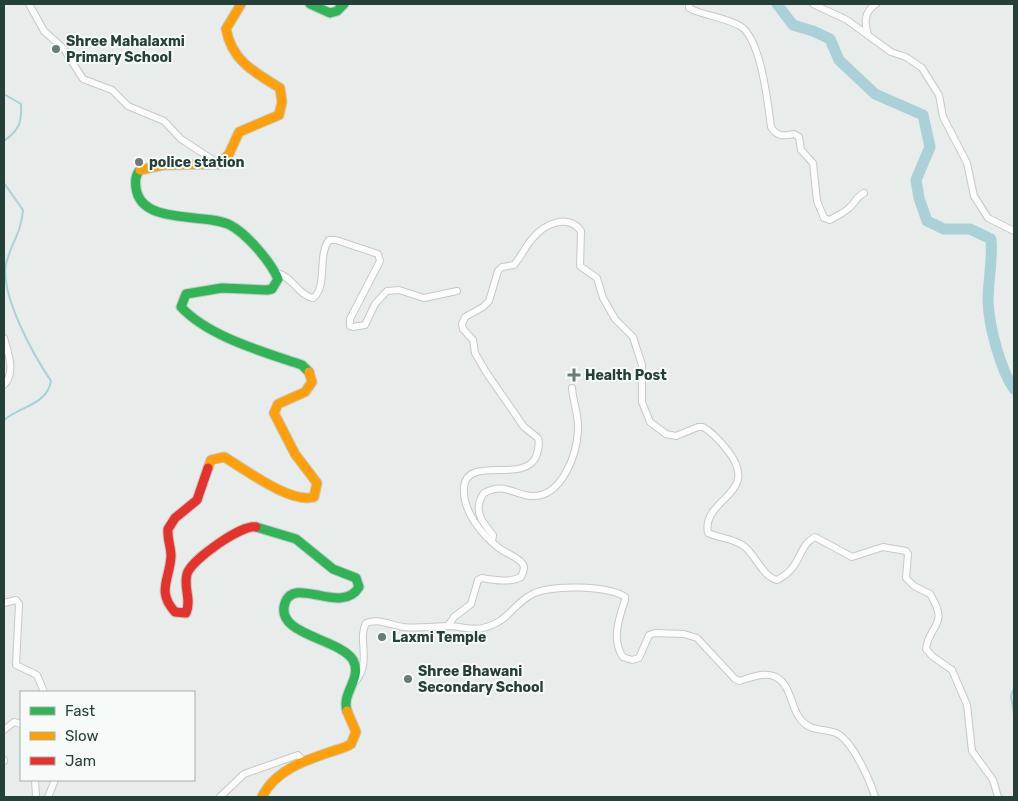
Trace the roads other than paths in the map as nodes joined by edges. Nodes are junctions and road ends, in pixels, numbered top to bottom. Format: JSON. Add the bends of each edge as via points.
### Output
{"nodes":[{"id":1,"x":28,"y":4,"type":"edge"},
{"id":2,"x":241,"y":4,"type":"edge"},
{"id":3,"x":310,"y":4,"type":"edge"},
{"id":4,"x":344,"y":4,"type":"edge"},
{"id":5,"x":689,"y":4,"type":"edge"},
{"id":6,"x":813,"y":4,"type":"edge"},
{"id":7,"x":876,"y":4,"type":"edge"},
{"id":8,"x":868,"y":35,"type":"junction"},
{"id":9,"x":219,"y":164,"type":"junction"},
{"id":10,"x":864,"y":193,"type":"dead end"},
{"id":11,"x":1014,"y":231,"type":"edge"},
{"id":12,"x":277,"y":273,"type":"junction"},
{"id":13,"x":457,"y":291,"type":"dead end"},
{"id":14,"x":4,"y":338,"type":"edge"},
{"id":15,"x":4,"y":385,"type":"edge"},
{"id":16,"x":572,"y":388,"type":"dead end"},
{"id":17,"x":492,"y":542,"type":"junction"},
{"id":18,"x":4,"y":603,"type":"edge"},
{"id":19,"x":448,"y":626,"type":"junction"},
{"id":20,"x":353,"y":684,"type":"junction"},
{"id":21,"x":44,"y":691,"type":"edge"},
{"id":22,"x":20,"y":724,"type":"edge"},
{"id":23,"x":4,"y":730,"type":"edge"},
{"id":24,"x":304,"y":761,"type":"junction"},
{"id":25,"x":35,"y":781,"type":"edge"},
{"id":26,"x":56,"y":781,"type":"edge"},
{"id":27,"x":36,"y":797,"type":"edge"},
{"id":28,"x":48,"y":797,"type":"edge"},
{"id":29,"x":220,"y":797,"type":"edge"},
{"id":30,"x":262,"y":797,"type":"edge"},
{"id":31,"x":875,"y":797,"type":"edge"},
{"id":32,"x":998,"y":797,"type":"edge"}],
"edges":[{"from":1,"to":9,"type":"street","via":[[44,31],[64,49],[83,79],[112,90],[128,106],[164,121],[181,139]]},
{"from":2,"to":9,"type":"street","via":[[226,29],[229,44],[247,68],[280,88],[282,102],[275,118],[239,132],[231,152]]},
{"from":3,"to":4,"type":"street","via":[[330,13]]},
{"from":5,"to":10,"type":"street","via":[[693,10],[741,26],[752,41],[765,80],[771,127],[784,136],[794,134],[799,137],[801,150],[813,163],[817,201],[824,218],[830,220],[839,215]]},
{"from":6,"to":8,"type":"street","via":[[847,20]]},
{"from":7,"to":8,"type":"street","via":[[866,14]]},
{"from":8,"to":11,"type":"street","via":[[891,52],[922,68],[939,95],[943,117],[967,164],[974,196],[988,218]]},
{"from":9,"to":12,"type":"street","via":[[176,164],[140,169],[137,195],[158,212],[232,226]]},
{"from":12,"to":13,"type":"street","via":[[285,275],[304,295],[313,298],[319,290],[322,252],[329,240],[378,254],[380,261],[350,319],[353,327],[365,325],[387,291],[400,290],[424,298]]},
{"from":12,"to":20,"type":"street","via":[[278,279],[272,289],[231,288],[193,292],[186,294],[180,307],[192,318],[225,336],[302,365],[311,374],[309,387],[278,404],[274,414],[295,454],[318,483],[316,493],[310,499],[293,496],[265,483],[224,456],[211,460],[199,498],[169,525],[171,558],[164,584],[165,597],[175,612],[186,613],[189,607],[186,572],[204,554],[240,529],[253,526],[296,539],[333,569],[358,581],[358,591],[350,598],[294,593],[286,600],[283,610],[287,622],[332,643],[346,654],[356,670]]},
{"from":14,"to":15,"type":"street","via":[[10,368]]},
{"from":16,"to":17,"type":"street","via":[[578,437],[564,477],[547,493],[539,495],[498,487],[484,493],[478,506],[479,515],[493,535]]},
{"from":17,"to":19,"type":"street","via":[[522,563],[521,577],[517,580],[478,580],[471,604]]},
{"from":17,"to":32,"type":"street","via":[[480,531],[471,514],[465,493],[466,480],[470,474],[479,471],[504,471],[527,466],[534,460],[539,441],[526,430],[486,372],[475,353],[473,340],[462,324],[465,317],[489,301],[498,271],[514,265],[533,237],[557,222],[569,222],[582,232],[580,266],[597,278],[603,298],[615,319],[633,337],[642,365],[641,393],[650,422],[666,434],[676,436],[703,427],[737,464],[739,471],[735,489],[711,515],[708,533],[731,539],[746,548],[766,573],[777,580],[793,569],[806,544],[815,538],[852,556],[882,547],[906,551],[906,578],[930,594],[938,613],[937,627],[926,649],[952,670],[967,705],[972,750],[993,780]]},
{"from":18,"to":21,"type":"street","via":[[16,600],[18,604],[16,665],[37,674]]},
{"from":19,"to":20,"type":"street","via":[[413,627],[374,620],[366,623],[362,667]]},
{"from":19,"to":31,"type":"street","via":[[478,629],[491,626],[513,612],[531,594],[557,588],[578,586],[620,594],[625,600],[617,639],[623,657],[639,658],[649,635],[690,634],[703,643],[739,681],[767,674],[775,676],[788,690],[796,712],[807,726],[834,732],[845,739]]},
{"from":20,"to":24,"type":"street","via":[[345,703],[356,728],[352,744]]},
{"from":22,"to":23,"type":"street","via":[[14,722]]},
{"from":24,"to":29,"type":"street","via":[[298,755],[244,774]]},
{"from":24,"to":30,"type":"street","via":[[268,783]]},
{"from":25,"to":27,"type":"street"},
{"from":26,"to":28,"type":"street"}]}
